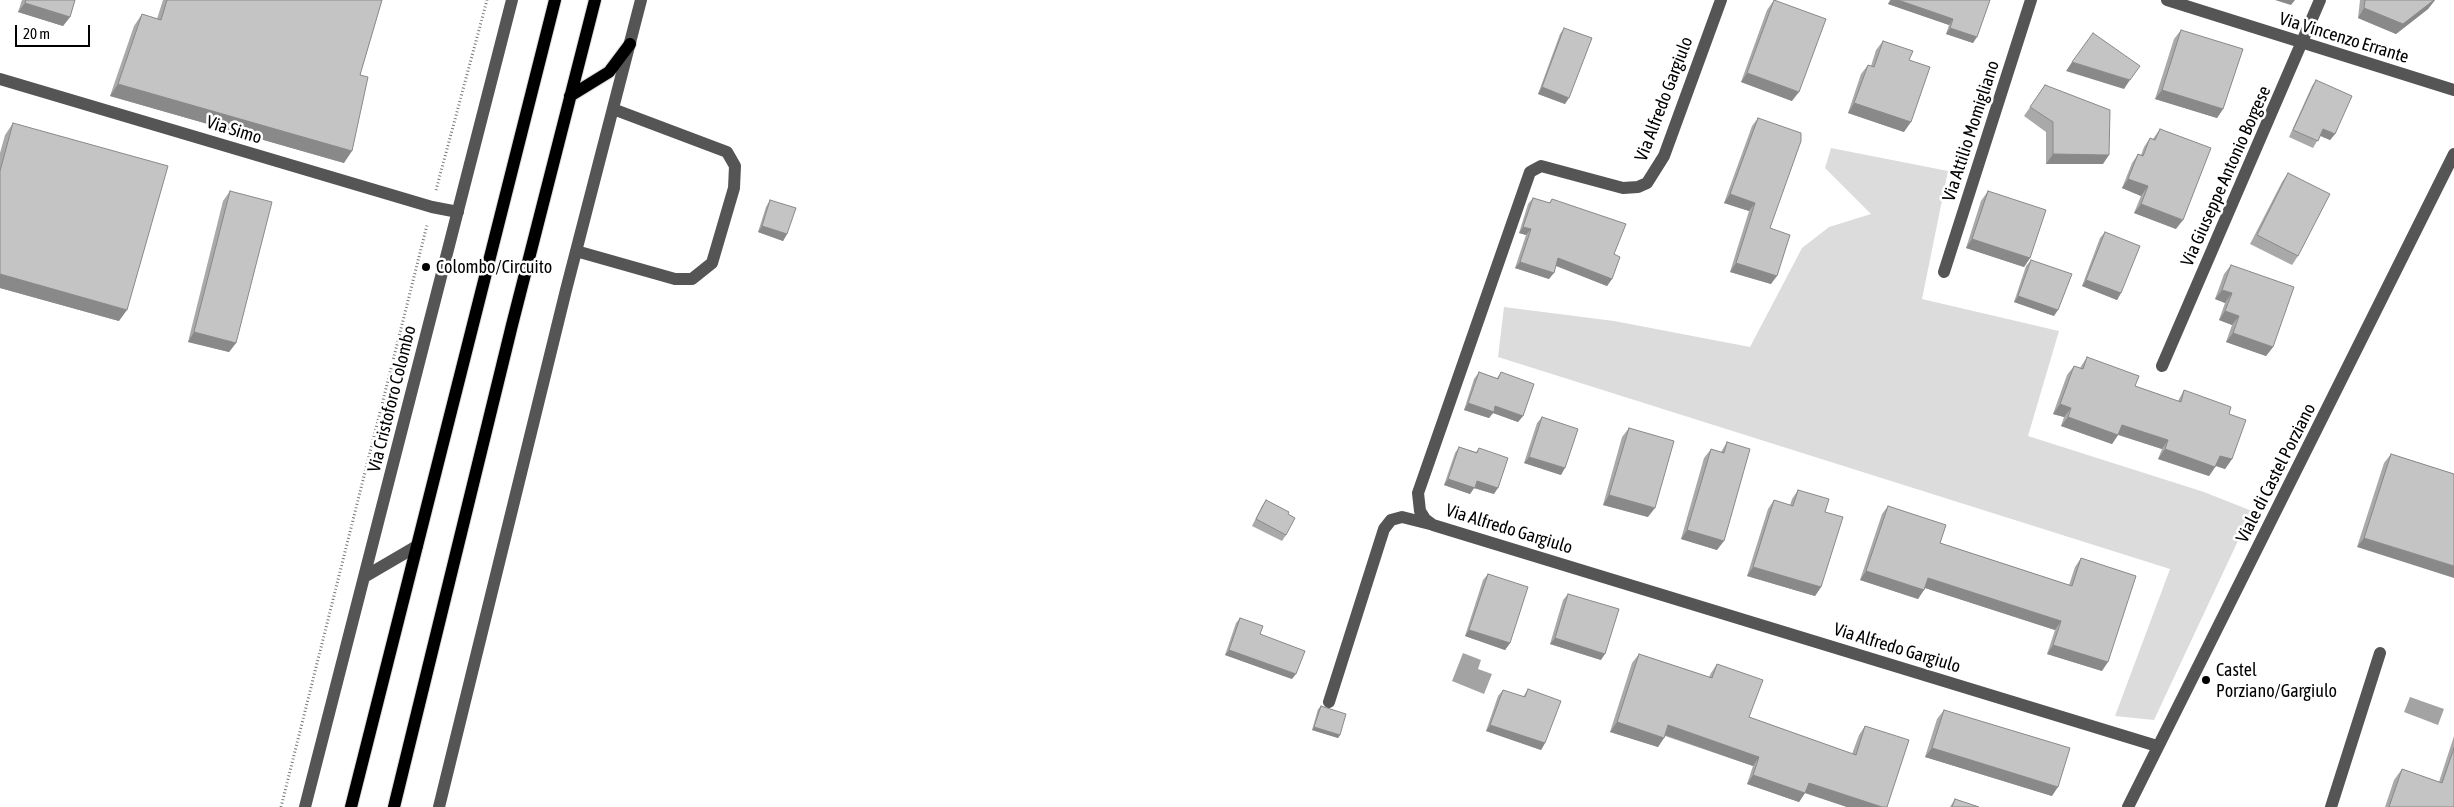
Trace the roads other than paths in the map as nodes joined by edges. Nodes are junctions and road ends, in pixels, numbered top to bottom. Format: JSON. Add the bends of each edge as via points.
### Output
{"nodes":[{"id":1,"x":512,"y":0,"type":"edge"},
{"id":2,"x":556,"y":0,"type":"edge"},
{"id":3,"x":594,"y":0,"type":"edge"},
{"id":4,"x":641,"y":0,"type":"edge"},
{"id":5,"x":1721,"y":0,"type":"edge"},
{"id":6,"x":2031,"y":0,"type":"edge"},
{"id":7,"x":2167,"y":0,"type":"edge"},
{"id":8,"x":2320,"y":0,"type":"edge"},
{"id":9,"x":630,"y":44,"type":"junction"},
{"id":10,"x":2302,"y":44,"type":"junction"},
{"id":11,"x":0,"y":79,"type":"edge"},
{"id":12,"x":2454,"y":90,"type":"edge"},
{"id":13,"x":570,"y":96,"type":"junction"},
{"id":14,"x":613,"y":109,"type":"junction"},
{"id":15,"x":2454,"y":154,"type":"edge"},
{"id":16,"x":458,"y":212,"type":"junction"},
{"id":17,"x":576,"y":251,"type":"junction"},
{"id":18,"x":1944,"y":272,"type":"dead end"},
{"id":19,"x":2162,"y":366,"type":"dead end"},
{"id":20,"x":1433,"y":524,"type":"junction"},
{"id":21,"x":417,"y":546,"type":"junction"},
{"id":22,"x":364,"y":576,"type":"junction"},
{"id":23,"x":2380,"y":653,"type":"dead end"},
{"id":24,"x":1329,"y":702,"type":"dead end"},
{"id":25,"x":2158,"y":746,"type":"junction"},
{"id":26,"x":305,"y":807,"type":"edge"},
{"id":27,"x":351,"y":807,"type":"edge"},
{"id":28,"x":394,"y":807,"type":"edge"},
{"id":29,"x":439,"y":807,"type":"edge"},
{"id":30,"x":2128,"y":807,"type":"edge"},
{"id":31,"x":2331,"y":807,"type":"edge"}],
"edges":[{"from":1,"to":16,"type":"street","name":"Via Cristoforo Colombo"},
{"from":2,"to":21,"type":"main road"},
{"from":3,"to":13,"type":"main road"},
{"from":4,"to":9,"type":"street"},
{"from":5,"to":20,"type":"street","name":"Via Alfredo Gargiulo","via":[[1664,156],[1648,183],[1623,188],[1541,166],[1530,172],[1418,493],[1420,511]]},
{"from":6,"to":18,"type":"street","name":"Via Attilio Momigliano"},
{"from":7,"to":10,"type":"street","name":"Via Vincenzo Errante"},
{"from":8,"to":10,"type":"street","name":"Via Giuseppe Antonio Borgese"},
{"from":9,"to":13,"type":"main road","via":[[609,72]]},
{"from":9,"to":14,"type":"street"},
{"from":10,"to":12,"type":"street","name":"Via Vincenzo Errante"},
{"from":10,"to":19,"type":"street","name":"Via Giuseppe Antonio Borgese"},
{"from":11,"to":16,"type":"street","name":"Via Simo"},
{"from":13,"to":28,"type":"main road"},
{"from":14,"to":17,"type":"street"},
{"from":14,"to":17,"type":"street","via":[[727,152],[735,166],[734,188],[712,263],[692,279],[675,280]]},
{"from":15,"to":25,"type":"street","name":"Viale di Castel Porziano"},
{"from":16,"to":22,"type":"street","name":"Via Cristoforo Colombo"},
{"from":17,"to":29,"type":"street"},
{"from":20,"to":24,"type":"street","via":[[1402,517],[1392,520],[1384,529]]},
{"from":20,"to":25,"type":"street","name":"Via Alfredo Gargiulo"},
{"from":21,"to":22,"type":"street"},
{"from":21,"to":27,"type":"main road"},
{"from":22,"to":26,"type":"street","name":"Via Cristoforo Colombo"},
{"from":23,"to":31,"type":"street"},
{"from":25,"to":30,"type":"street","name":"Viale di Castel Porziano"}]}
